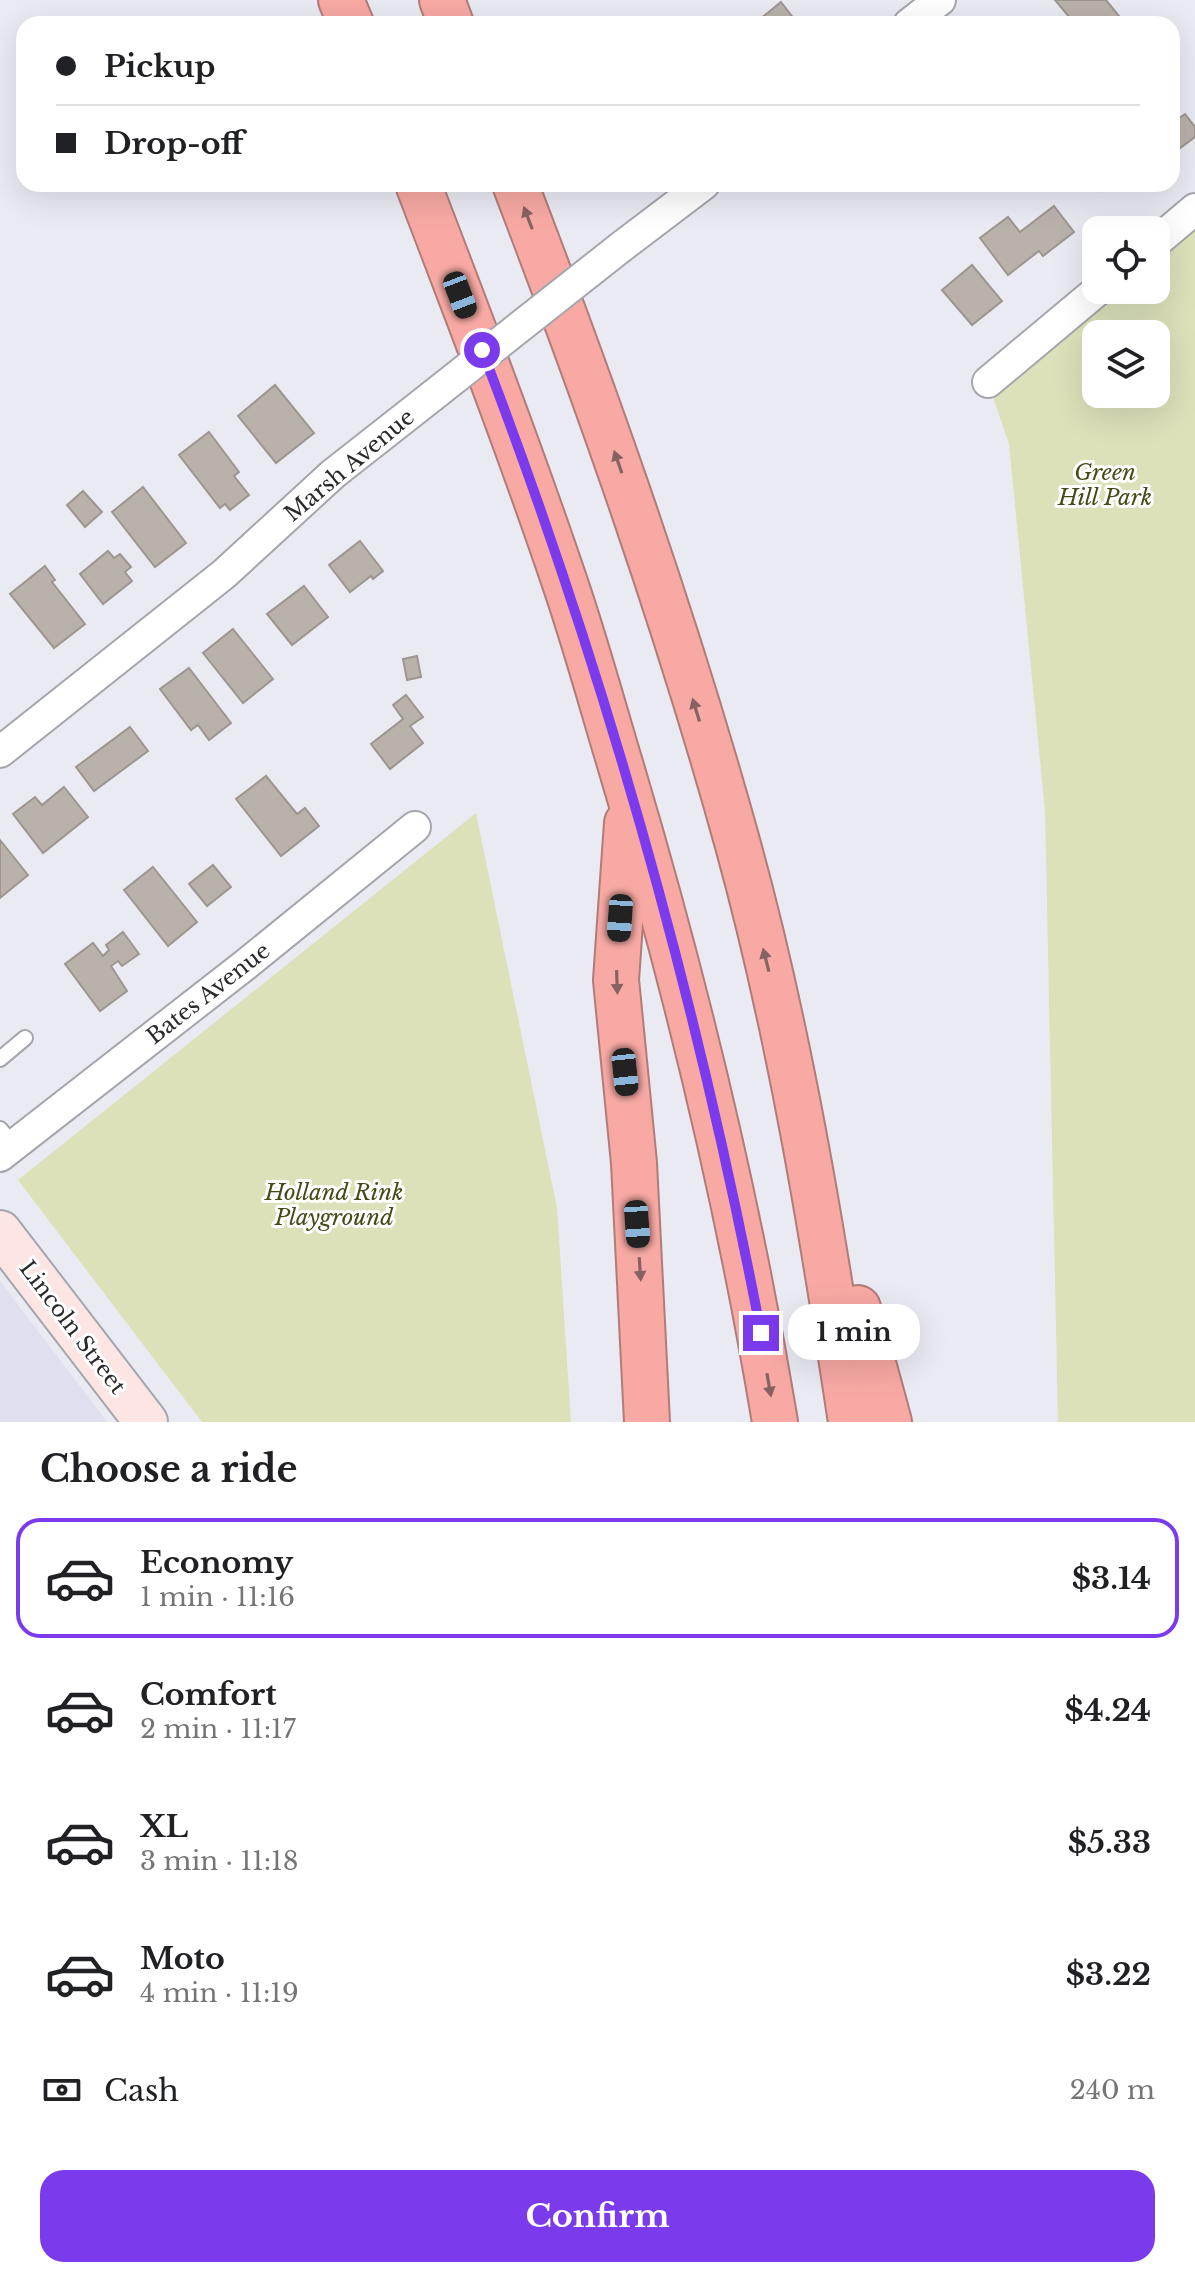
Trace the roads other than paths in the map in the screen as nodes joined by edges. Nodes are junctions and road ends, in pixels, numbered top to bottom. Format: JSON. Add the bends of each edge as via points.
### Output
{"nodes":[{"id":1,"x":940,"y":0,"type":"edge"},
{"id":2,"x":919,"y":16,"type":"edge"},
{"id":3,"x":421,"y":192,"type":"edge"},
{"id":4,"x":518,"y":192,"type":"edge"},
{"id":5,"x":693,"y":192,"type":"edge"},
{"id":6,"x":1195,"y":209,"type":"edge"},
{"id":7,"x":1170,"y":230,"type":"edge"},
{"id":8,"x":1082,"y":303,"type":"edge"},
{"id":9,"x":988,"y":382,"type":"dead end"},
{"id":10,"x":0,"y":752,"type":"edge"},
{"id":11,"x":629,"y":793,"type":"junction"},
{"id":12,"x":415,"y":827,"type":"dead end"},
{"id":13,"x":780,"y":1016,"type":"junction"},
{"id":14,"x":25,"y":1038,"type":"dead end"},
{"id":15,"x":0,"y":1059,"type":"edge"},
{"id":16,"x":4,"y":1143,"type":"edge"},
{"id":17,"x":0,"y":1232,"type":"edge"},
{"id":18,"x":146,"y":1422,"type":"edge"},
{"id":19,"x":647,"y":1422,"type":"edge"},
{"id":20,"x":775,"y":1422,"type":"edge"},
{"id":21,"x":851,"y":1422,"type":"edge"},
{"id":22,"x":889,"y":1422,"type":"edge"}],
"edges":[{"from":1,"to":2,"type":"street"},
{"from":3,"to":11,"type":"highway","via":[[557,561]]},
{"from":13,"to":4,"type":"highway","one_way":true,"via":[[738,844],[628,492]]},
{"from":5,"to":10,"type":"street","name":"Marsh Avenue","bridge":true,"via":[[333,474],[224,574]]},
{"from":6,"to":7,"type":"street"},
{"from":8,"to":9,"type":"street"},
{"from":11,"to":19,"type":"highway","one_way":true,"via":[[616,980],[634,1163]]},
{"from":11,"to":20,"type":"highway","one_way":true,"via":[[703,1060]]},
{"from":12,"to":16,"type":"street","name":"Bates Avenue","via":[[245,965]]},
{"from":13,"to":21,"type":"highway"},
{"from":13,"to":22,"type":"highway"},
{"from":14,"to":15,"type":"lane"},
{"from":17,"to":18,"type":"main road","name":"Lincoln Street"}]}
